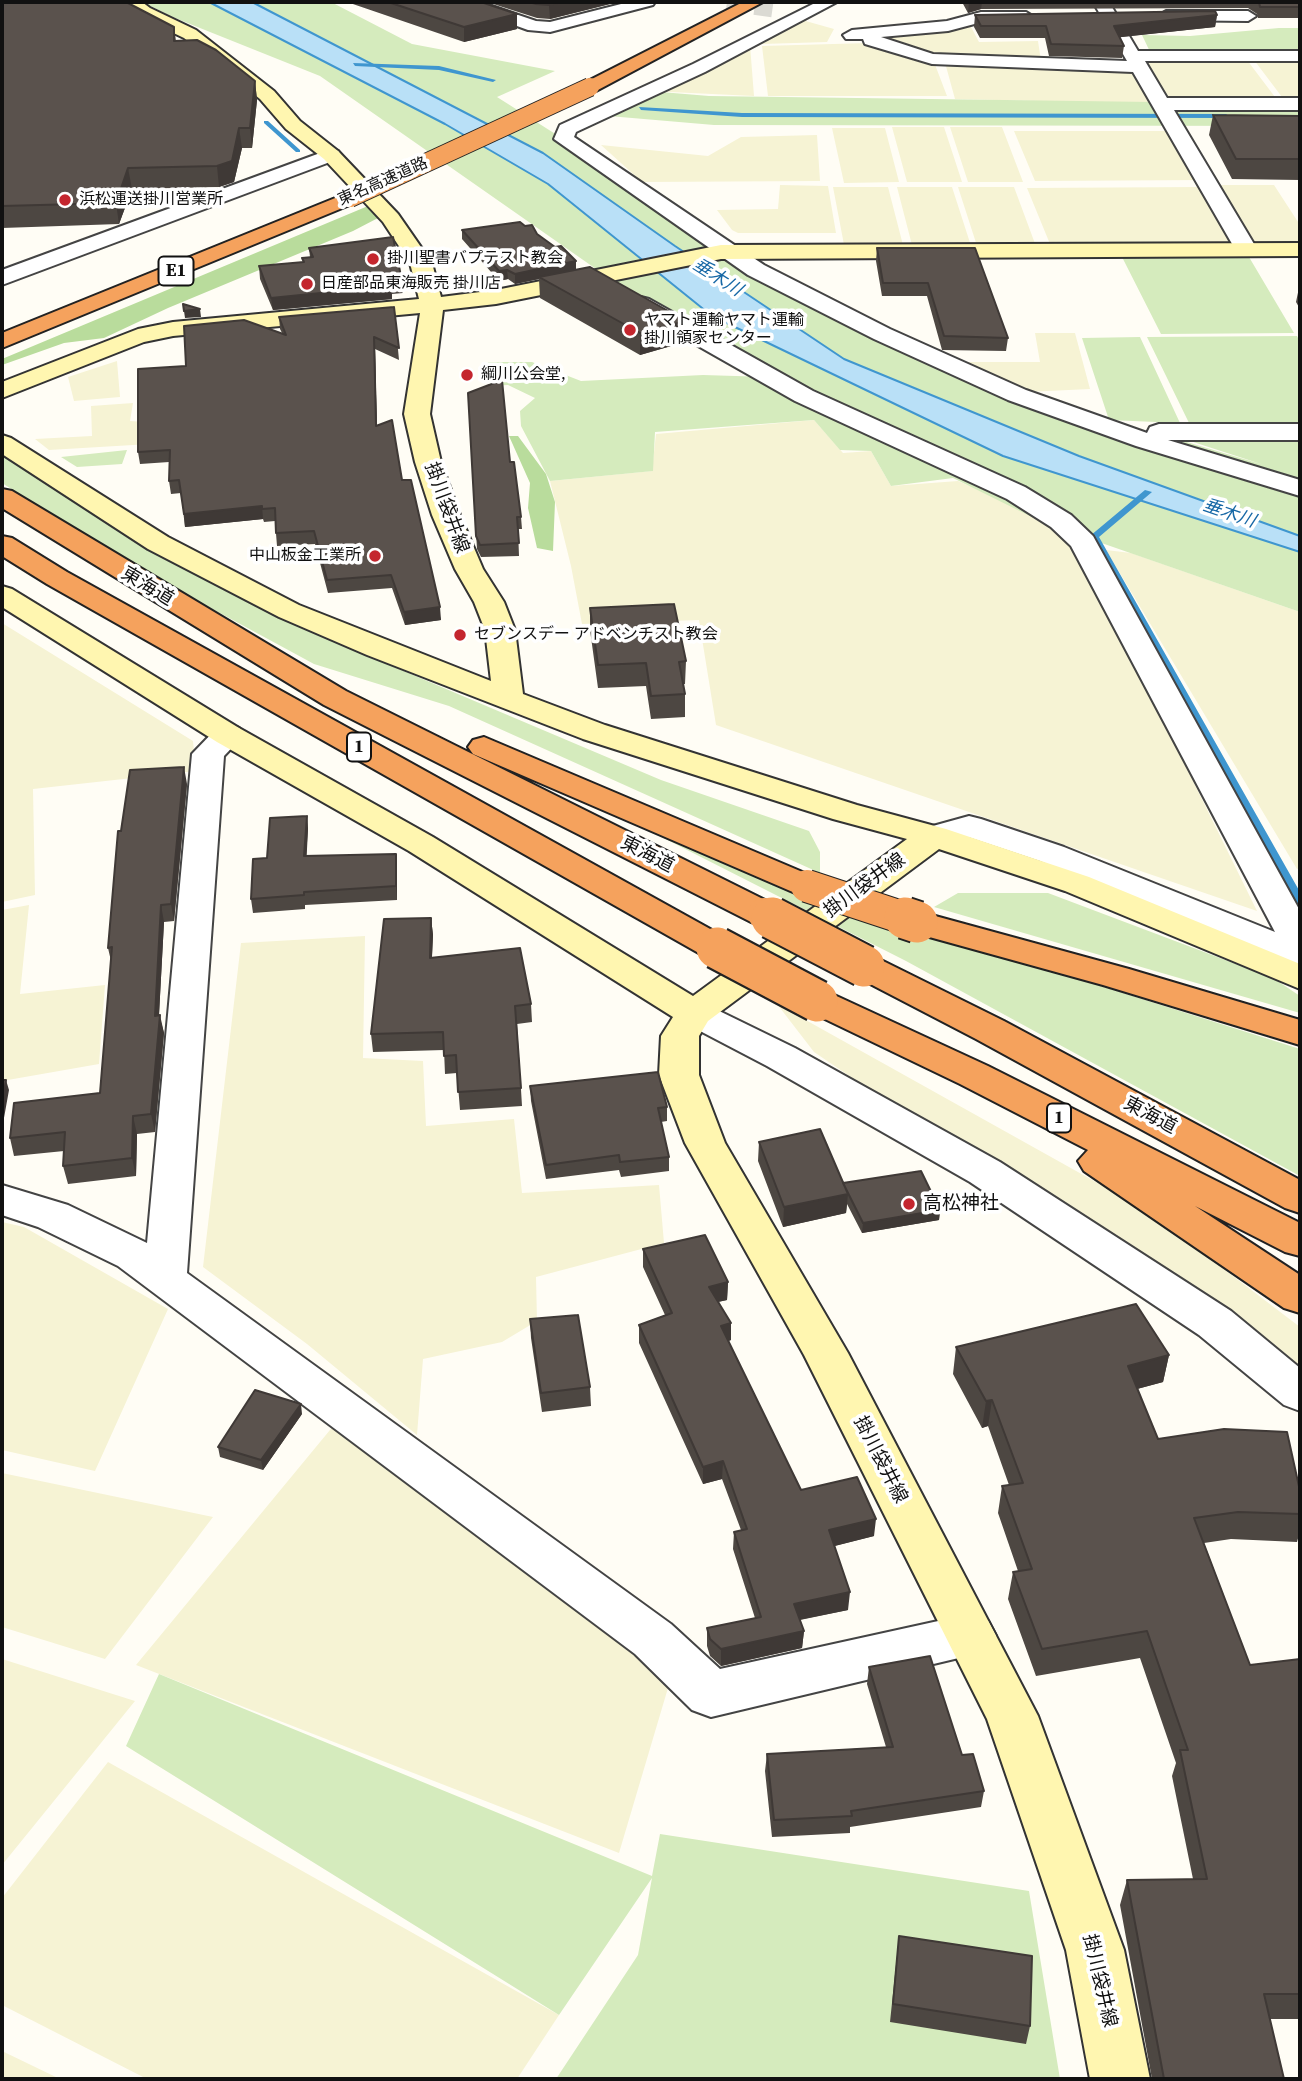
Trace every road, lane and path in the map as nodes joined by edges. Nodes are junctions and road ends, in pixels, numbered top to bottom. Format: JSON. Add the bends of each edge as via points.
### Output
{"nodes":[{"id":1,"x":132,"y":2,"type":"edge"},
{"id":2,"x":465,"y":2,"type":"edge"},
{"id":3,"x":647,"y":2,"type":"edge"},
{"id":4,"x":720,"y":2,"type":"edge"},
{"id":5,"x":755,"y":2,"type":"edge"},
{"id":6,"x":829,"y":2,"type":"edge"},
{"id":7,"x":1112,"y":11,"type":"edge"},
{"id":8,"x":1084,"y":16,"type":"edge"},
{"id":9,"x":1151,"y":16,"type":"edge"},
{"id":10,"x":1248,"y":16,"type":"dead end"},
{"id":11,"x":1045,"y":17,"type":"edge"},
{"id":12,"x":806,"y":19,"type":"junction"},
{"id":13,"x":852,"y":35,"type":"junction"},
{"id":14,"x":1300,"y":56,"type":"edge"},
{"id":15,"x":1137,"y":62,"type":"junction"},
{"id":16,"x":1300,"y":104,"type":"edge"},
{"id":17,"x":1168,"y":115,"type":"junction"},
{"id":18,"x":1203,"y":127,"type":"dead end"},
{"id":19,"x":331,"y":155,"type":"junction"},
{"id":20,"x":343,"y":190,"type":"junction"},
{"id":21,"x":1246,"y":249,"type":"junction"},
{"id":22,"x":1300,"y":249,"type":"edge"},
{"id":23,"x":725,"y":252,"type":"junction"},
{"id":24,"x":602,"y":276,"type":"junction"},
{"id":25,"x":2,"y":278,"type":"edge"},
{"id":26,"x":432,"y":306,"type":"junction"},
{"id":27,"x":2,"y":319,"type":"edge"},
{"id":28,"x":2,"y":341,"type":"edge"},
{"id":29,"x":2,"y":391,"type":"edge"},
{"id":30,"x":1300,"y":432,"type":"edge"},
{"id":31,"x":1121,"y":433,"type":"junction"},
{"id":32,"x":2,"y":443,"type":"edge"},
{"id":33,"x":1300,"y":488,"type":"edge"},
{"id":34,"x":2,"y":497,"type":"edge"},
{"id":35,"x":2,"y":544,"type":"edge"},
{"id":36,"x":2,"y":595,"type":"edge"},
{"id":37,"x":244,"y":644,"type":"junction"},
{"id":38,"x":508,"y":698,"type":"junction"},
{"id":39,"x":228,"y":735,"type":"junction"},
{"id":40,"x":934,"y":836,"type":"junction"},
{"id":41,"x":1299,"y":962,"type":"edge"},
{"id":42,"x":694,"y":1013,"type":"junction"},
{"id":43,"x":1300,"y":1033,"type":"edge"},
{"id":44,"x":974,"y":1075,"type":"junction"},
{"id":45,"x":1300,"y":1198,"type":"edge"},
{"id":46,"x":2,"y":1200,"type":"edge"},
{"id":47,"x":1300,"y":1241,"type":"edge"},
{"id":48,"x":165,"y":1279,"type":"junction"},
{"id":49,"x":1300,"y":1297,"type":"edge"},
{"id":50,"x":1300,"y":1393,"type":"edge"},
{"id":51,"x":970,"y":1636,"type":"junction"},
{"id":52,"x":1120,"y":2079,"type":"edge"}],
"edges":[{"from":1,"to":19,"type":"main road","name":"掛川袋井線","via":[[220,56]]},
{"from":2,"to":3,"type":"street","via":[[534,26],[551,27]]},
{"from":4,"to":20,"type":"highway","name":"東名高速道路","number":"E1"},
{"from":5,"to":20,"type":"highway","name":"東名高速道路","number":"E1","bridge":true,"via":[[590,87]]},
{"from":6,"to":12,"type":"street"},
{"from":7,"to":8,"type":"street"},
{"from":7,"to":15,"type":"street"},
{"from":9,"to":10,"type":"street"},
{"from":11,"to":13,"type":"street","via":[[981,17],[948,26]]},
{"from":12,"to":13,"type":"street"},
{"from":12,"to":23,"type":"street","via":[[567,130],[564,139]]},
{"from":13,"to":15,"type":"street","via":[[932,59]]},
{"from":14,"to":15,"type":"street"},
{"from":15,"to":17,"type":"street"},
{"from":16,"to":17,"type":"street"},
{"from":17,"to":18,"type":"street"},
{"from":17,"to":21,"type":"street"},
{"from":19,"to":25,"type":"street"},
{"from":19,"to":26,"type":"main road","name":"掛川袋井線","via":[[407,239],[421,263]]},
{"from":20,"to":27,"type":"highway","name":"東名高速道路","number":"E1"},
{"from":20,"to":28,"type":"highway","name":"東名高速道路","number":"E1"},
{"from":21,"to":22,"type":"main road"},
{"from":21,"to":23,"type":"main road"},
{"from":23,"to":24,"type":"main road"},
{"from":23,"to":31,"type":"street","via":[[882,334],[1017,395]]},
{"from":24,"to":26,"type":"main road"},
{"from":24,"to":41,"type":"street","via":[[804,396],[1016,494],[1083,542],[1293,931]]},
{"from":26,"to":29,"type":"main road","via":[[173,329],[138,336]]},
{"from":26,"to":38,"type":"main road","name":"掛川袋井線","via":[[417,414],[446,514],[500,630]]},
{"from":30,"to":31,"type":"street"},
{"from":31,"to":33,"type":"street"},
{"from":32,"to":38,"type":"main road","via":[[158,543],[289,611]]},
{"from":34,"to":37,"type":"highway","name":"東海道","number":"1"},
{"from":35,"to":44,"type":"highway","name":"東海道","number":"1","bridge":true,"via":[[717,948]]},
{"from":36,"to":39,"type":"main road"},
{"from":37,"to":43,"type":"highway","number":"1","bridge":true,"via":[[354,687],[807,886]]},
{"from":37,"to":45,"type":"highway","name":"東海道","number":"1","bridge":true,"via":[[335,698],[990,1030]]},
{"from":38,"to":40,"type":"main road","name":"掛川袋井線","via":[[594,732]]},
{"from":39,"to":42,"type":"main road","via":[[421,844]]},
{"from":39,"to":48,"type":"street","via":[[208,754]]},
{"from":40,"to":41,"type":"main road"},
{"from":40,"to":42,"type":"main road","name":"掛川袋井線"},
{"from":42,"to":50,"type":"street","via":[[985,1172],[1215,1324]]},
{"from":42,"to":51,"type":"main road","name":"掛川袋井線","via":[[680,1035],[679,1075],[705,1143],[825,1353]]},
{"from":44,"to":47,"type":"highway","name":"東海道","number":"1"},
{"from":44,"to":49,"type":"highway","number":"1"},
{"from":46,"to":48,"type":"street","via":[[53,1216],[133,1255]]},
{"from":48,"to":51,"type":"street","via":[[653,1639],[711,1694]]},
{"from":51,"to":52,"type":"main road","name":"掛川袋井線","via":[[1012,1716],[1095,1950]]}]}
